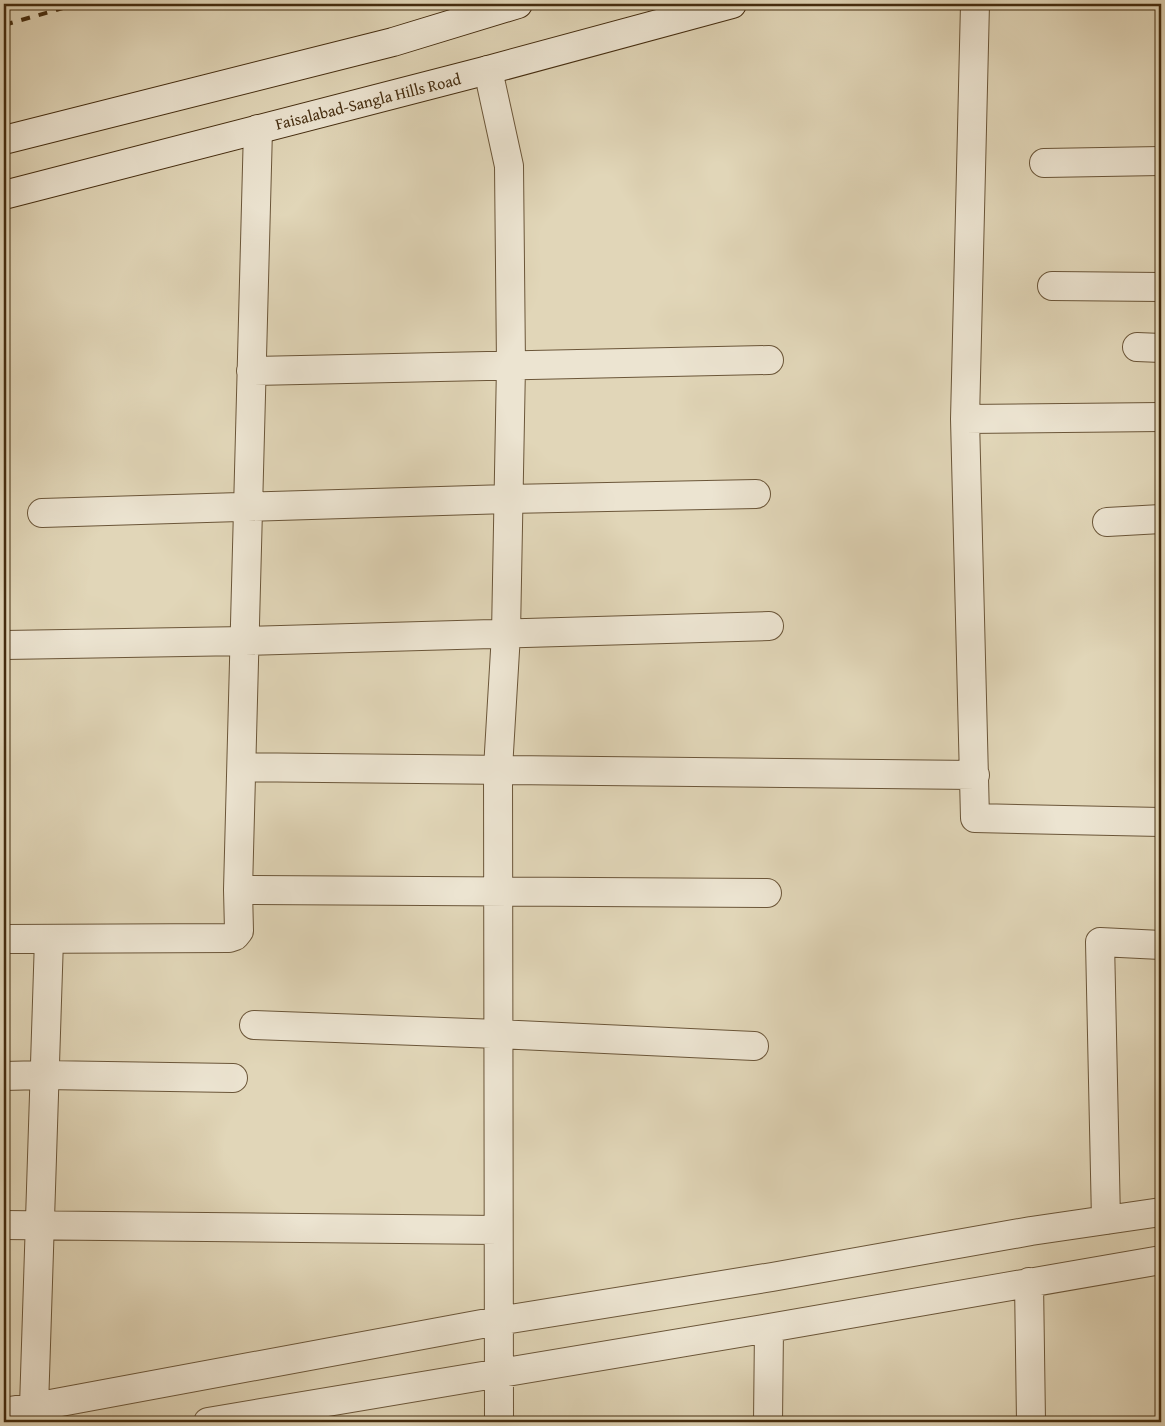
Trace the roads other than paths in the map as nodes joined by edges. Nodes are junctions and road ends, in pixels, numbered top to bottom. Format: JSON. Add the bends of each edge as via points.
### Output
{"nodes":[{"id":1,"x":518,"y":4,"type":"edge"},
{"id":2,"x":732,"y":4,"type":"edge"},
{"id":3,"x":975,"y":4,"type":"edge"},
{"id":4,"x":488,"y":70,"type":"junction"},
{"id":5,"x":258,"y":129,"type":"junction"},
{"id":6,"x":4,"y":140,"type":"edge"},
{"id":7,"x":1161,"y":161,"type":"edge"},
{"id":8,"x":1044,"y":163,"type":"dead end"},
{"id":9,"x":4,"y":194,"type":"edge"},
{"id":10,"x":1052,"y":286,"type":"dead end"},
{"id":11,"x":1161,"y":287,"type":"edge"},
{"id":12,"x":769,"y":360,"type":"dead end"},
{"id":13,"x":511,"y":364,"type":"junction"},
{"id":14,"x":252,"y":371,"type":"junction"},
{"id":15,"x":1161,"y":417,"type":"edge"},
{"id":16,"x":965,"y":419,"type":"junction"},
{"id":17,"x":756,"y":494,"type":"dead end"},
{"id":18,"x":508,"y":499,"type":"junction"},
{"id":19,"x":248,"y":508,"type":"junction"},
{"id":20,"x":42,"y":513,"type":"dead end"},
{"id":21,"x":1161,"y":519,"type":"edge"},
{"id":22,"x":1107,"y":522,"type":"dead end"},
{"id":23,"x":769,"y":626,"type":"dead end"},
{"id":24,"x":506,"y":634,"type":"junction"},
{"id":25,"x":245,"y":641,"type":"junction"},
{"id":26,"x":5,"y":645,"type":"dead end"},
{"id":27,"x":242,"y":767,"type":"junction"},
{"id":28,"x":498,"y":769,"type":"junction"},
{"id":29,"x":975,"y":775,"type":"junction"},
{"id":30,"x":1161,"y":822,"type":"edge"},
{"id":31,"x":238,"y":890,"type":"junction"},
{"id":32,"x":498,"y":892,"type":"junction"},
{"id":33,"x":767,"y":893,"type":"dead end"},
{"id":34,"x":4,"y":939,"type":"edge"},
{"id":35,"x":49,"y":939,"type":"junction"},
{"id":36,"x":1161,"y":945,"type":"edge"},
{"id":37,"x":254,"y":1025,"type":"dead end"},
{"id":38,"x":498,"y":1034,"type":"junction"},
{"id":39,"x":754,"y":1046,"type":"dead end"},
{"id":40,"x":44,"y":1075,"type":"junction"},
{"id":41,"x":4,"y":1076,"type":"edge"},
{"id":42,"x":233,"y":1078,"type":"dead end"},
{"id":43,"x":1161,"y":1212,"type":"edge"},
{"id":44,"x":1106,"y":1220,"type":"junction"},
{"id":45,"x":40,"y":1225,"type":"junction"},
{"id":46,"x":4,"y":1226,"type":"edge"},
{"id":47,"x":498,"y":1230,"type":"junction"},
{"id":48,"x":1161,"y":1260,"type":"edge"},
{"id":49,"x":1029,"y":1282,"type":"junction"},
{"id":50,"x":498,"y":1321,"type":"junction"},
{"id":51,"x":770,"y":1328,"type":"junction"},
{"id":52,"x":499,"y":1373,"type":"junction"},
{"id":53,"x":34,"y":1407,"type":"junction"},
{"id":54,"x":4,"y":1412,"type":"edge"},
{"id":55,"x":224,"y":1421,"type":"edge"},
{"id":56,"x":499,"y":1422,"type":"edge"},
{"id":57,"x":768,"y":1422,"type":"edge"},
{"id":58,"x":1032,"y":1422,"type":"edge"}],
"edges":[{"from":1,"to":6,"type":"street","via":[[393,42]]},
{"from":2,"to":4,"type":"street","name":"Faisalabad-Sangla Hills Road"},
{"from":3,"to":16,"type":"street"},
{"from":4,"to":5,"type":"street","name":"Faisalabad-Sangla Hills Road"},
{"from":4,"to":13,"type":"street","via":[[509,166]]},
{"from":5,"to":9,"type":"street","name":"Faisalabad-Sangla Hills Road"},
{"from":5,"to":14,"type":"street"},
{"from":7,"to":8,"type":"street"},
{"from":10,"to":11,"type":"street"},
{"from":12,"to":13,"type":"street"},
{"from":13,"to":14,"type":"street"},
{"from":13,"to":18,"type":"street"},
{"from":14,"to":19,"type":"street"},
{"from":15,"to":16,"type":"street"},
{"from":16,"to":29,"type":"street"},
{"from":17,"to":18,"type":"street"},
{"from":18,"to":19,"type":"street"},
{"from":18,"to":24,"type":"street"},
{"from":19,"to":20,"type":"street"},
{"from":19,"to":25,"type":"street"},
{"from":21,"to":22,"type":"street"},
{"from":23,"to":24,"type":"street"},
{"from":24,"to":25,"type":"street"},
{"from":24,"to":28,"type":"street"},
{"from":25,"to":26,"type":"street"},
{"from":25,"to":27,"type":"street"},
{"from":27,"to":28,"type":"street"},
{"from":27,"to":31,"type":"street"},
{"from":28,"to":29,"type":"street"},
{"from":28,"to":32,"type":"street"},
{"from":29,"to":30,"type":"street","via":[[975,818]]},
{"from":31,"to":32,"type":"street"},
{"from":31,"to":35,"type":"street","via":[[239,931],[229,938]]},
{"from":32,"to":33,"type":"street"},
{"from":32,"to":38,"type":"street"},
{"from":34,"to":35,"type":"street"},
{"from":35,"to":40,"type":"street"},
{"from":36,"to":44,"type":"street","via":[[1100,942]]},
{"from":37,"to":38,"type":"street"},
{"from":38,"to":39,"type":"street"},
{"from":38,"to":47,"type":"street"},
{"from":40,"to":41,"type":"street"},
{"from":40,"to":42,"type":"street"},
{"from":40,"to":45,"type":"street"},
{"from":43,"to":44,"type":"street"},
{"from":44,"to":50,"type":"street"},
{"from":45,"to":46,"type":"street"},
{"from":45,"to":47,"type":"street"},
{"from":45,"to":53,"type":"street"},
{"from":47,"to":50,"type":"street"},
{"from":48,"to":49,"type":"street"},
{"from":49,"to":51,"type":"street"},
{"from":49,"to":58,"type":"street"},
{"from":50,"to":52,"type":"street"},
{"from":50,"to":53,"type":"street"},
{"from":51,"to":52,"type":"street"},
{"from":51,"to":57,"type":"street"},
{"from":52,"to":55,"type":"street"},
{"from":52,"to":56,"type":"street"},
{"from":53,"to":54,"type":"street"}]}
